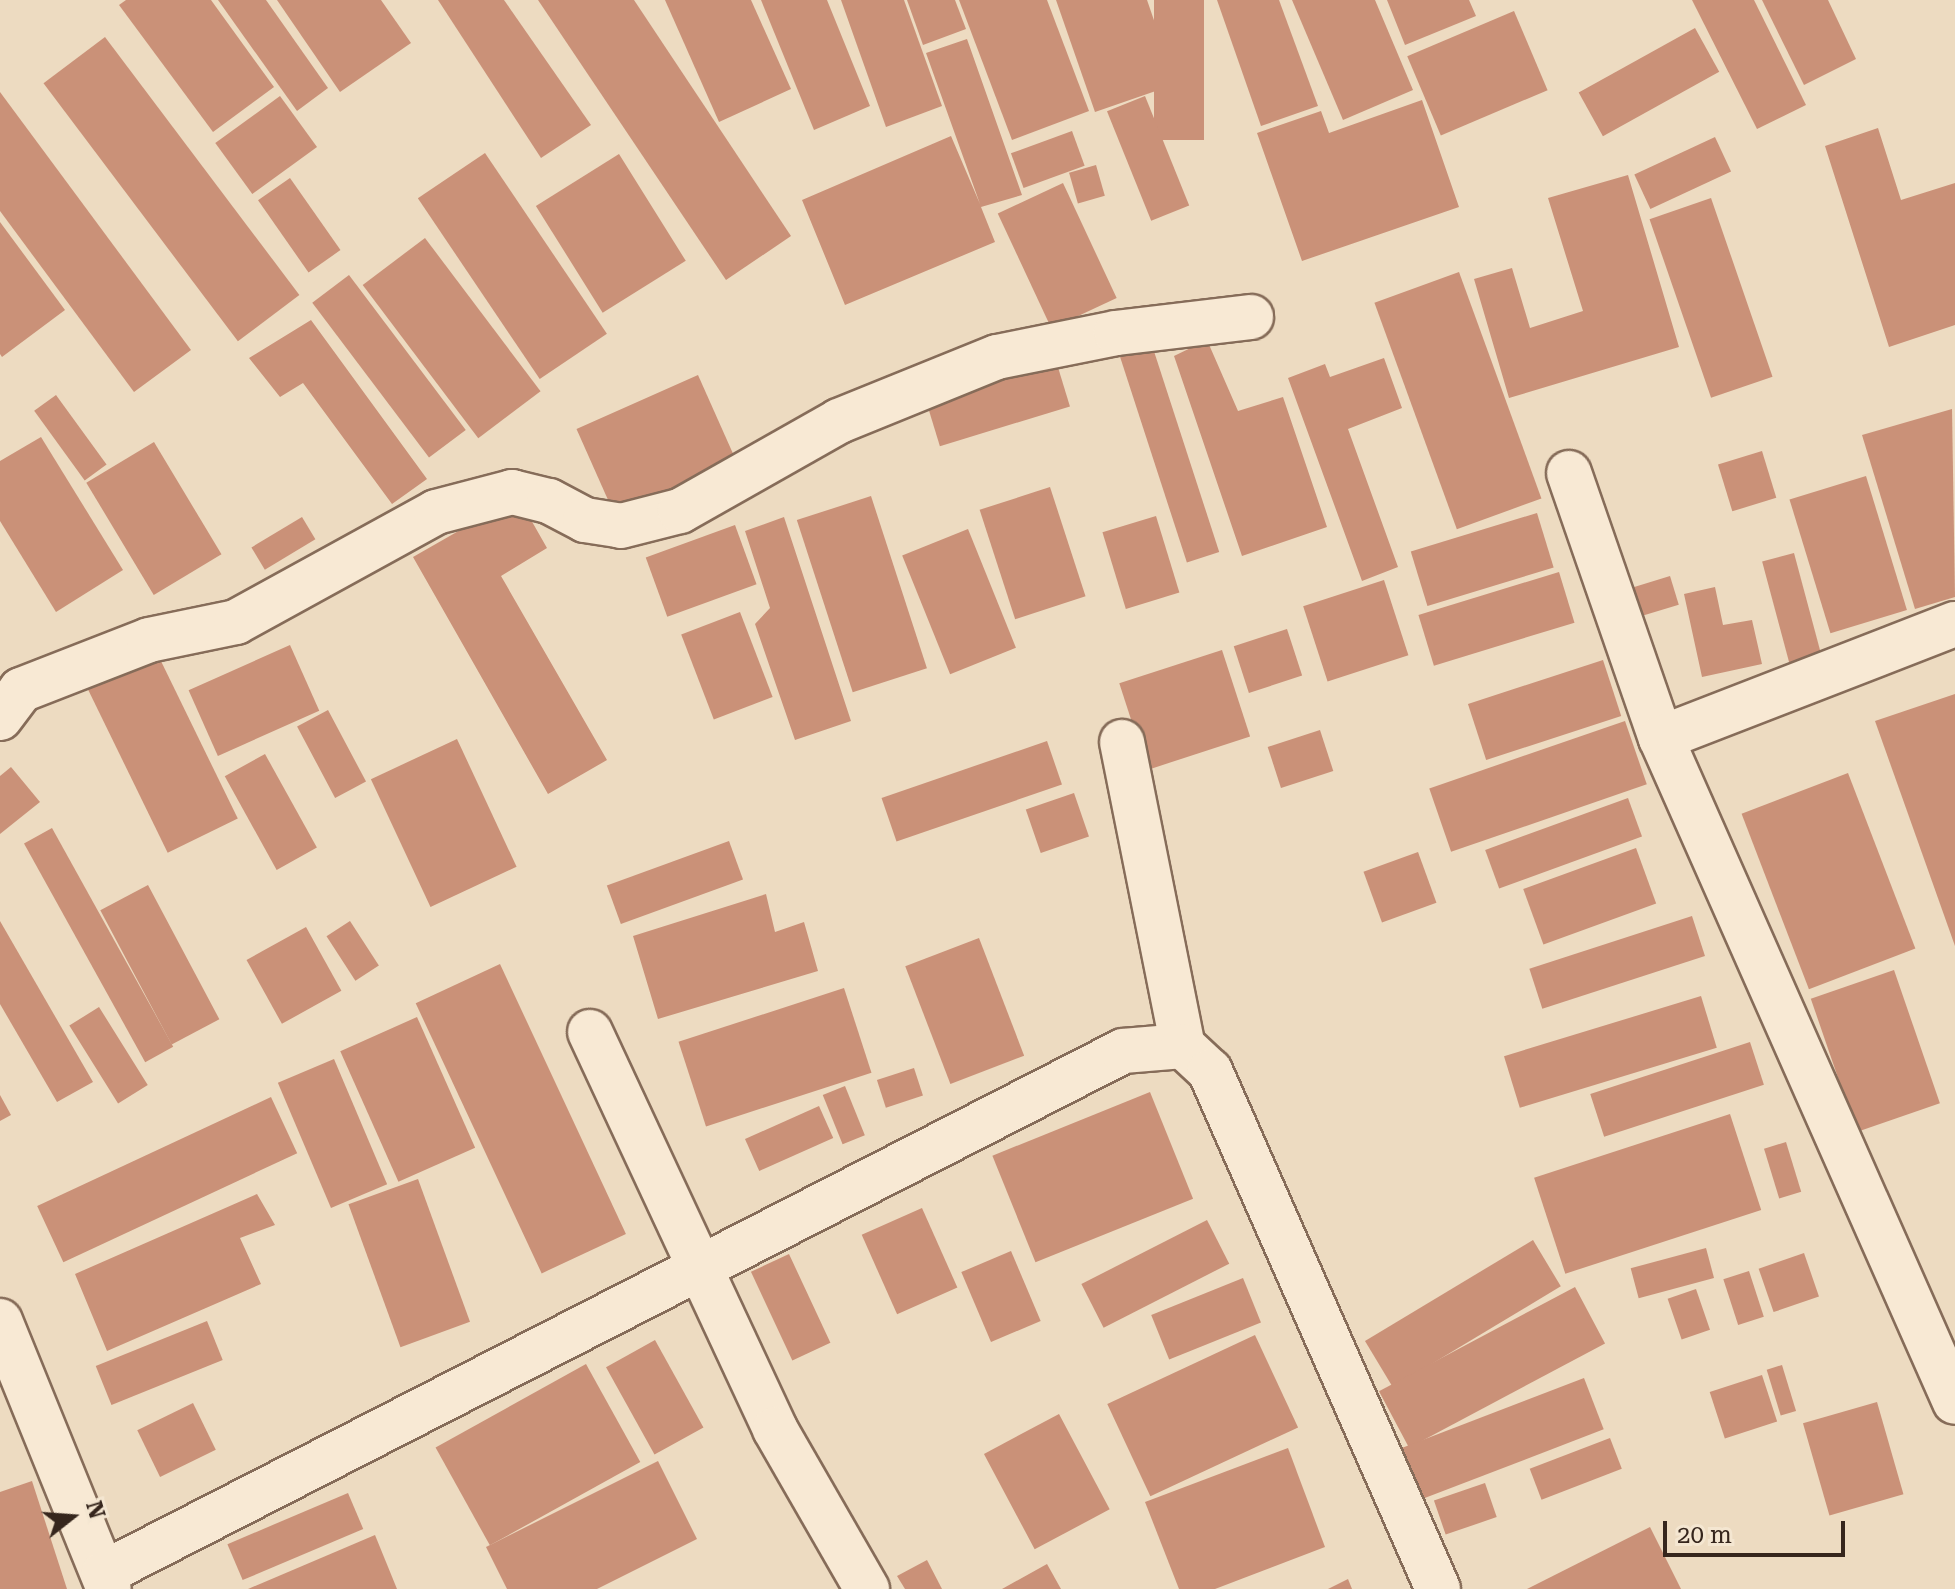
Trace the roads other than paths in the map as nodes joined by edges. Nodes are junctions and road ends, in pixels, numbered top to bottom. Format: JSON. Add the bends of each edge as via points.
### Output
{"nodes":[{"id":1,"x":1251,"y":317,"type":"dead end"},
{"id":2,"x":1569,"y":473,"type":"dead end"},
{"id":3,"x":1955,"y":624,"type":"edge"},
{"id":4,"x":0,"y":718,"type":"edge"},
{"id":5,"x":1661,"y":738,"type":"junction"},
{"id":6,"x":1122,"y":742,"type":"dead end"},
{"id":7,"x":590,"y":1032,"type":"dead end"},
{"id":8,"x":1183,"y":1046,"type":"junction"},
{"id":9,"x":699,"y":1271,"type":"junction"},
{"id":10,"x":0,"y":1321,"type":"edge"},
{"id":11,"x":1955,"y":1402,"type":"edge"},
{"id":12,"x":106,"y":1581,"type":"edge"},
{"id":13,"x":867,"y":1589,"type":"edge"},
{"id":14,"x":1438,"y":1589,"type":"edge"}],
"edges":[{"from":1,"to":4,"type":"street","via":[[1116,333],[997,357],[839,421],[680,511],[621,526],[585,520],[549,501],[512,492],[436,512],[236,622],[149,640],[21,690]]},
{"from":2,"to":5,"type":"street"},
{"from":3,"to":5,"type":"street"},
{"from":5,"to":11,"type":"street"},
{"from":6,"to":8,"type":"street"},
{"from":7,"to":9,"type":"street"},
{"from":8,"to":9,"type":"street","via":[[1123,1051]]},
{"from":8,"to":14,"type":"street","via":[[1210,1071]]},
{"from":9,"to":12,"type":"street"},
{"from":9,"to":13,"type":"street","via":[[775,1429]]},
{"from":10,"to":12,"type":"street"}]}
